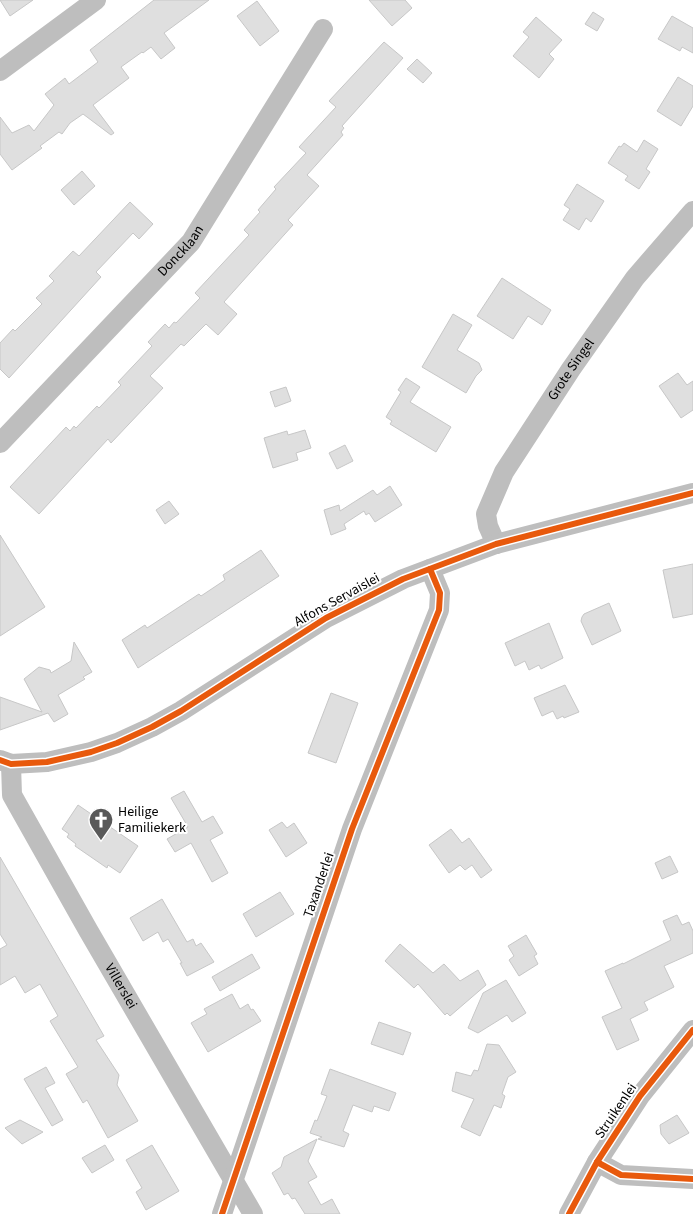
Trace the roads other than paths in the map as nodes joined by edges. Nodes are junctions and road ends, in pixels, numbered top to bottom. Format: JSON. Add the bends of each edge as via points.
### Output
{"nodes":[{"id":1,"x":96,"y":0,"type":"edge"},
{"id":2,"x":323,"y":29,"type":"dead end"},
{"id":3,"x":0,"y":71,"type":"edge"},
{"id":4,"x":693,"y":211,"type":"edge"},
{"id":5,"x":0,"y":443,"type":"edge"},
{"id":6,"x":693,"y":493,"type":"edge"},
{"id":7,"x":496,"y":544,"type":"junction"},
{"id":8,"x":430,"y":569,"type":"junction"},
{"id":9,"x":6,"y":762,"type":"edge"},
{"id":10,"x":693,"y":1030,"type":"edge"},
{"id":11,"x":597,"y":1162,"type":"junction"},
{"id":12,"x":233,"y":1178,"type":"junction"},
{"id":13,"x":693,"y":1179,"type":"edge"},
{"id":14,"x":222,"y":1214,"type":"edge"},
{"id":15,"x":253,"y":1214,"type":"edge"},
{"id":16,"x":570,"y":1214,"type":"edge"}],
"edges":[{"from":1,"to":3,"type":"street"},
{"from":2,"to":5,"type":"street","name":"Doncklaan","via":[[191,242]]},
{"from":4,"to":7,"type":"street","name":"Grote Singel","via":[[636,278],[571,368],[504,472],[486,514]]},
{"from":6,"to":7,"type":"street","name":"Alfons Servaislei"},
{"from":7,"to":8,"type":"street","name":"Alfons Servaislei"},
{"from":8,"to":9,"type":"street","name":"Alfons Servaislei","via":[[326,618],[135,736],[91,752],[47,762]]},
{"from":8,"to":12,"type":"street","name":"Taxanderlei","via":[[440,593],[439,610],[352,829]]},
{"from":9,"to":12,"type":"street","name":"Villerslei","via":[[12,795]]},
{"from":10,"to":11,"type":"street","name":"Struikenlei","via":[[640,1096]]},
{"from":11,"to":13,"type":"street","via":[[621,1174]]},
{"from":11,"to":16,"type":"street","name":"Struikenlei"},
{"from":12,"to":14,"type":"street","name":"Taxanderlei"},
{"from":12,"to":15,"type":"street","name":"Villerslei"}]}
